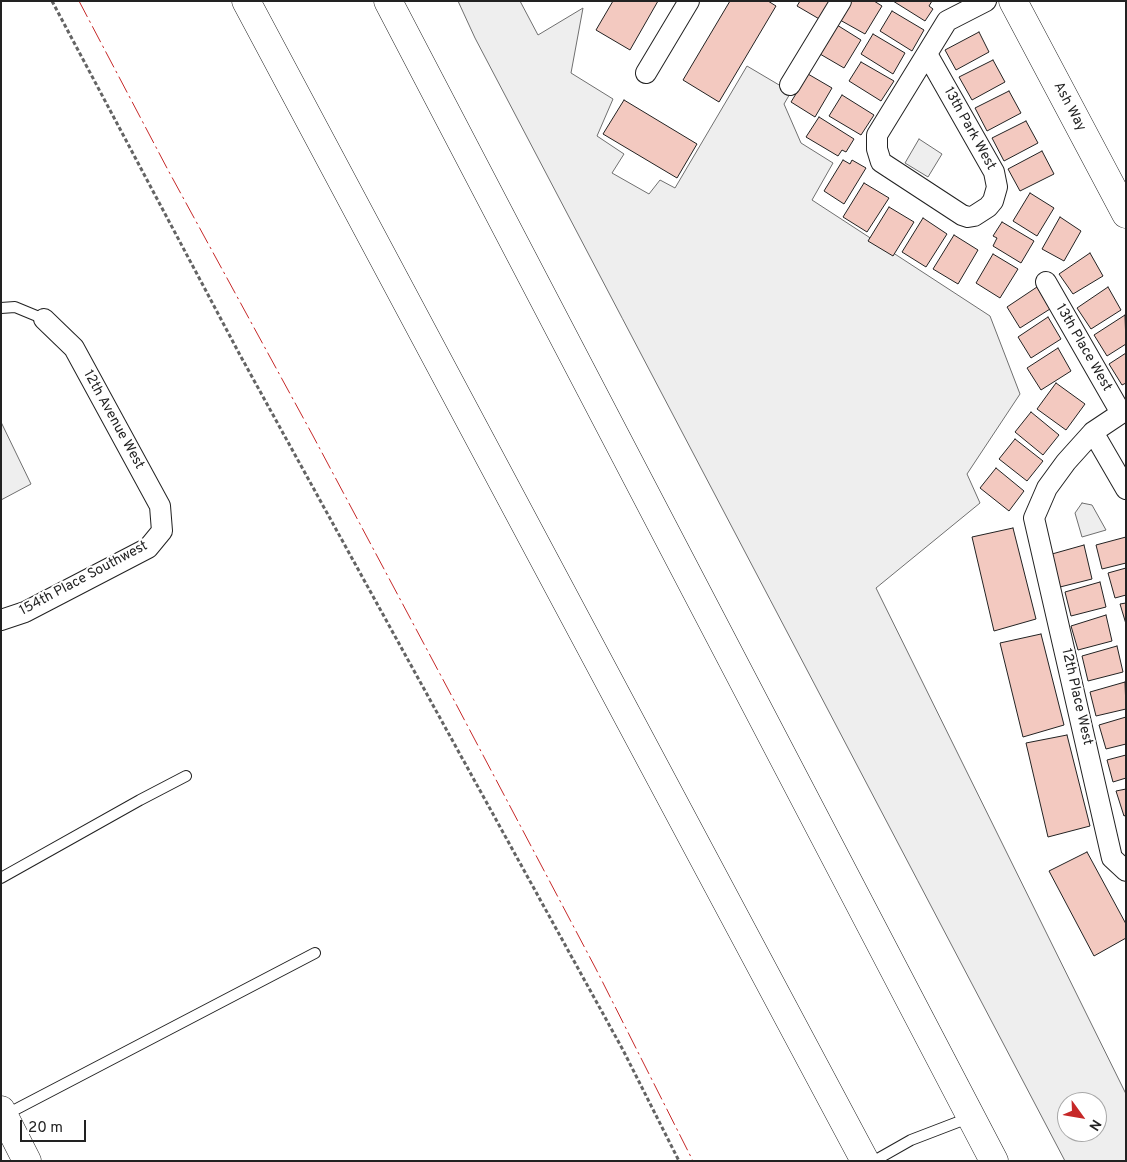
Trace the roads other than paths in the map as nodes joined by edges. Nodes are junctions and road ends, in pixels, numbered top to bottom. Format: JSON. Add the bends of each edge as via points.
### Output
{"nodes":[{"id":1,"x":246,"y":1,"type":"edge"},
{"id":2,"x":388,"y":1,"type":"edge"},
{"id":3,"x":689,"y":1,"type":"edge"},
{"id":4,"x":841,"y":1,"type":"edge"},
{"id":5,"x":986,"y":1,"type":"edge"},
{"id":6,"x":1013,"y":1,"type":"edge"},
{"id":7,"x":927,"y":54,"type":"junction"},
{"id":8,"x":646,"y":73,"type":"dead end"},
{"id":9,"x":790,"y":85,"type":"dead end"},
{"id":10,"x":1126,"y":214,"type":"edge"},
{"id":11,"x":1046,"y":282,"type":"dead end"},
{"id":12,"x":1,"y":308,"type":"edge"},
{"id":13,"x":44,"y":320,"type":"joint"},
{"id":14,"x":1123,"y":412,"type":"edge"},
{"id":15,"x":1093,"y":432,"type":"junction"},
{"id":16,"x":1126,"y":490,"type":"edge"},
{"id":17,"x":162,"y":531,"type":"joint"},
{"id":18,"x":1,"y":620,"type":"edge"},
{"id":19,"x":186,"y":776,"type":"dead end"},
{"id":20,"x":1126,"y":871,"type":"edge"},
{"id":21,"x":1,"y":878,"type":"edge"},
{"id":22,"x":315,"y":953,"type":"dead end"},
{"id":23,"x":3,"y":1112,"type":"edge"},
{"id":24,"x":971,"y":1117,"type":"junction"},
{"id":25,"x":27,"y":1161,"type":"edge"},
{"id":26,"x":865,"y":1161,"type":"edge"},
{"id":27,"x":874,"y":1161,"type":"edge"},
{"id":28,"x":994,"y":1161,"type":"edge"}],
"edges":[{"from":1,"to":26,"type":"main road"},
{"from":2,"to":24,"type":"main road"},
{"from":3,"to":8,"type":"street"},
{"from":4,"to":9,"type":"street"},
{"from":5,"to":7,"type":"street","via":[[947,21]]},
{"from":6,"to":10,"type":"main road","name":"Ash Way"},
{"from":7,"to":7,"type":"street","name":"13th Park West","via":[[997,180],[996,193],[988,207],[974,216],[962,215],[881,162],[877,149],[877,135]]},
{"from":11,"to":14,"type":"street","name":"13th Place West"},
{"from":12,"to":13,"type":"lane","via":[[15,307]]},
{"from":13,"to":17,"type":"street","name":"12th Avenue West","via":[[74,348],[160,506]]},
{"from":14,"to":15,"type":"street"},
{"from":15,"to":16,"type":"street"},
{"from":15,"to":20,"type":"street","name":"12th Place West","via":[[1047,488],[1034,518],[1112,858]]},
{"from":17,"to":18,"type":"street","name":"154th Place Southwest","via":[[148,548],[25,612]]},
{"from":19,"to":21,"type":"lane"},
{"from":22,"to":23,"type":"lane"},
{"from":23,"to":25,"type":"main road"},
{"from":24,"to":27,"type":"lane","via":[[911,1140]]},
{"from":24,"to":28,"type":"main road"}]}
